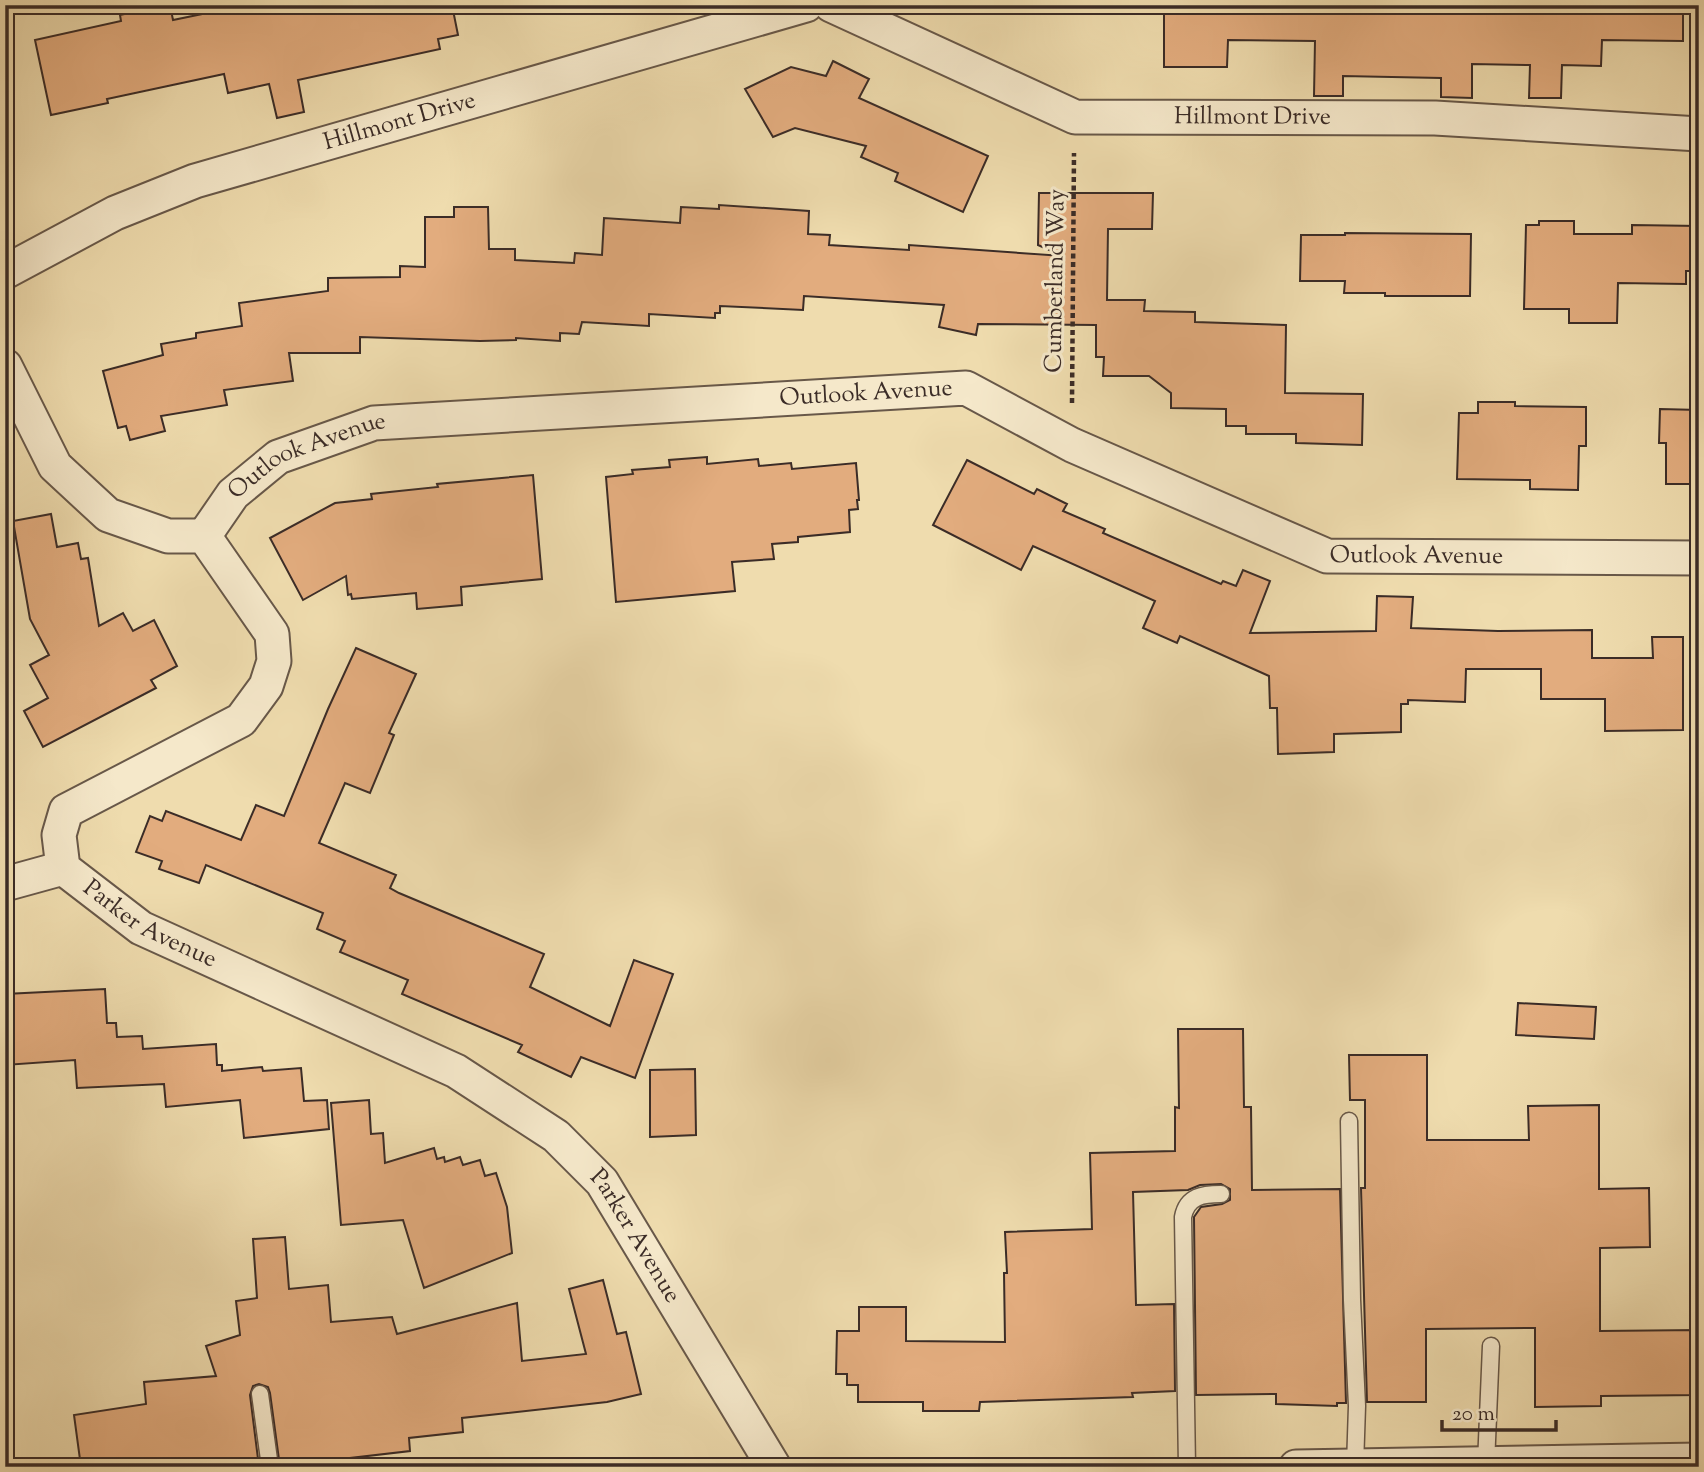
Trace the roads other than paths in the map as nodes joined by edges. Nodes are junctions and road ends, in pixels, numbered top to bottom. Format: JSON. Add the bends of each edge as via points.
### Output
{"nodes":[{"id":1,"x":806,"y":5,"type":"edge"},
{"id":2,"x":831,"y":5,"type":"edge"},
{"id":3,"x":1699,"y":134,"type":"edge"},
{"id":4,"x":5,"y":272,"type":"edge"},
{"id":5,"x":5,"y":366,"type":"edge"},
{"id":6,"x":204,"y":537,"type":"junction"},
{"id":7,"x":1699,"y":558,"type":"edge"},
{"id":8,"x":62,"y":868,"type":"junction"},
{"id":9,"x":5,"y":884,"type":"edge"},
{"id":10,"x":1349,"y":1121,"type":"dead end"},
{"id":11,"x":1221,"y":1194,"type":"dead end"},
{"id":12,"x":1491,"y":1346,"type":"dead end"},
{"id":13,"x":260,"y":1394,"type":"dead end"},
{"id":14,"x":1699,"y":1460,"type":"edge"},
{"id":15,"x":1486,"y":1464,"type":"junction"},
{"id":16,"x":1355,"y":1466,"type":"edge"},
{"id":17,"x":270,"y":1467,"type":"edge"},
{"id":18,"x":774,"y":1467,"type":"edge"},
{"id":19,"x":1187,"y":1467,"type":"edge"},
{"id":20,"x":1296,"y":1467,"type":"edge"}],
"edges":[{"from":1,"to":4,"type":"street","name":"Hillmont Drive","via":[[195,181],[115,213]]},
{"from":2,"to":3,"type":"street","name":"Hillmont Drive","via":[[1075,117],[1435,118]]},
{"from":5,"to":6,"type":"street","via":[[55,466],[108,515],[168,536]]},
{"from":6,"to":7,"type":"street","name":"Outlook Avenue","via":[[233,494],[278,457],[374,423],[966,388],[1072,446],[1327,556]]},
{"from":6,"to":8,"type":"street","name":"Parker Avenue","via":[[272,634],[274,661],[266,686],[241,720],[66,811],[59,835]]},
{"from":8,"to":9,"type":"street"},
{"from":8,"to":18,"type":"street","name":"Parker Avenue","via":[[141,928],[456,1071],[556,1136],[602,1182]]},
{"from":10,"to":16,"type":"lane"},
{"from":11,"to":19,"type":"lane","via":[[1202,1194],[1184,1210],[1182,1224]]},
{"from":12,"to":15,"type":"lane"},
{"from":13,"to":17,"type":"lane"},
{"from":14,"to":15,"type":"street"},
{"from":15,"to":16,"type":"street"},
{"from":16,"to":20,"type":"street"}]}
